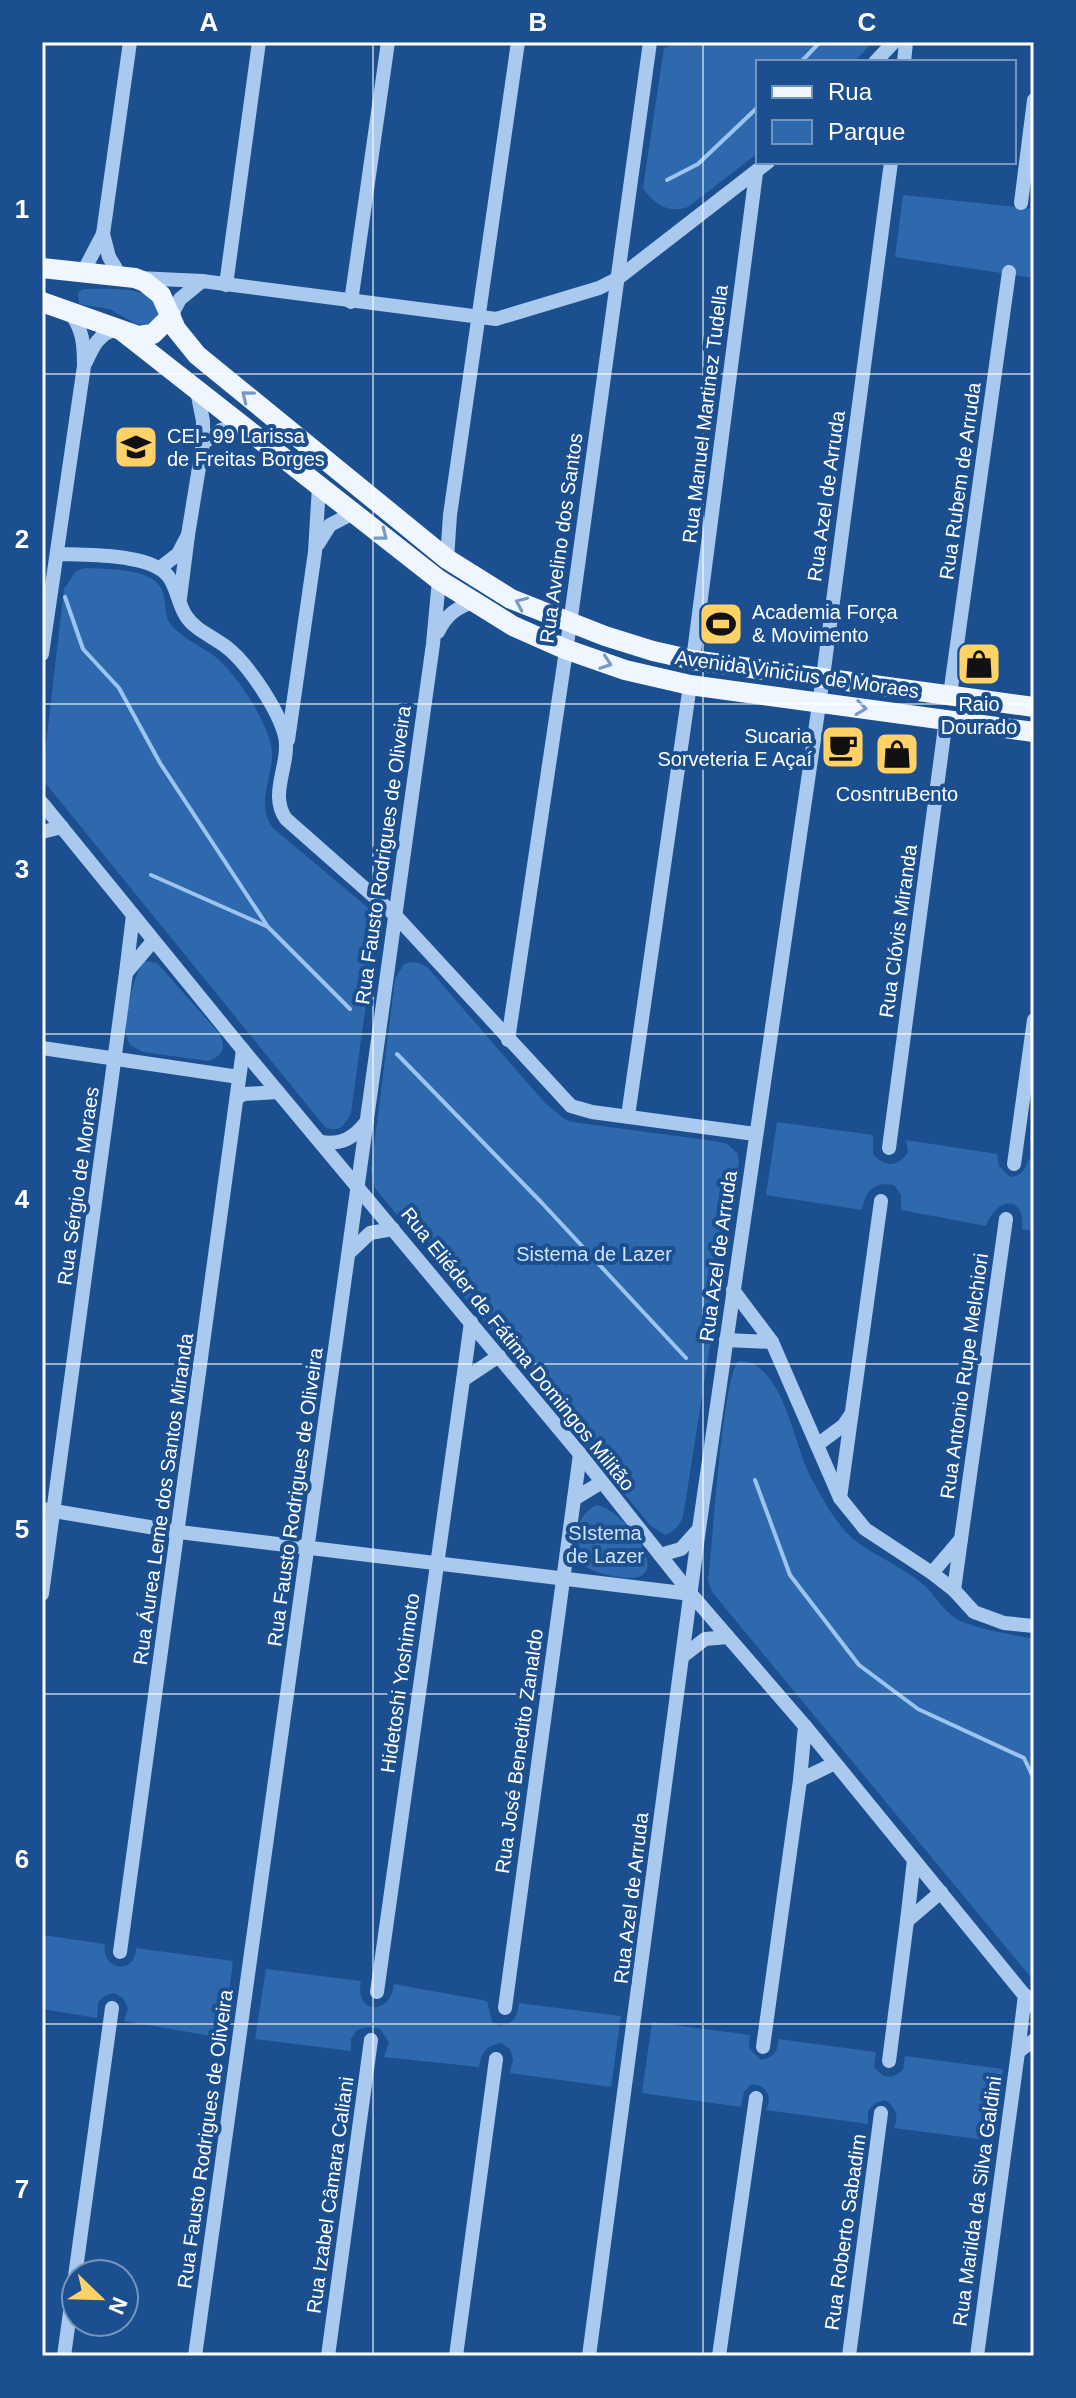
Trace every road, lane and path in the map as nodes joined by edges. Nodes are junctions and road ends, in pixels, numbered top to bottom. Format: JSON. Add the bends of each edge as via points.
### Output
{"nodes":[{"id":1,"x":130,"y":42,"type":"edge"},
{"id":2,"x":259,"y":42,"type":"edge"},
{"id":3,"x":388,"y":42,"type":"edge"},
{"id":4,"x":518,"y":42,"type":"edge"},
{"id":5,"x":650,"y":42,"type":"edge"},
{"id":6,"x":894,"y":42,"type":"edge"},
{"id":7,"x":877,"y":60,"type":"edge"},
{"id":8,"x":1034,"y":100,"type":"edge"},
{"id":9,"x":766,"y":164,"type":"edge"},
{"id":10,"x":891,"y":164,"type":"edge"},
{"id":11,"x":756,"y":173,"type":"junction"},
{"id":12,"x":1021,"y":203,"type":"dead end"},
{"id":13,"x":103,"y":234,"type":"junction"},
{"id":14,"x":42,"y":268,"type":"edge"},
{"id":15,"x":1009,"y":272,"type":"dead end"},
{"id":16,"x":82,"y":274,"type":"junction"},
{"id":17,"x":128,"y":277,"type":"junction"},
{"id":18,"x":617,"y":279,"type":"junction"},
{"id":19,"x":202,"y":281,"type":"junction"},
{"id":20,"x":226,"y":285,"type":"junction"},
{"id":21,"x":42,"y":302,"type":"edge"},
{"id":22,"x":351,"y":302,"type":"junction"},
{"id":23,"x":69,"y":311,"type":"junction"},
{"id":24,"x":171,"y":316,"type":"junction"},
{"id":25,"x":478,"y":318,"type":"junction"},
{"id":26,"x":119,"y":330,"type":"junction"},
{"id":27,"x":84,"y":366,"type":"junction"},
{"id":28,"x":197,"y":390,"type":"junction"},
{"id":29,"x":242,"y":426,"type":"junction"},
{"id":30,"x":203,"y":443,"type":"junction"},
{"id":31,"x":335,"y":467,"type":"junction"},
{"id":32,"x":319,"y":486,"type":"junction"},
{"id":33,"x":353,"y":513,"type":"junction"},
{"id":34,"x":450,"y":515,"type":"junction"},
{"id":35,"x":188,"y":535,"type":"junction"},
{"id":36,"x":426,"y":542,"type":"junction"},
{"id":37,"x":315,"y":552,"type":"junction"},
{"id":38,"x":58,"y":554,"type":"junction"},
{"id":39,"x":447,"y":559,"type":"junction"},
{"id":40,"x":160,"y":568,"type":"junction"},
{"id":41,"x":439,"y":580,"type":"junction"},
{"id":42,"x":179,"y":602,"type":"junction"},
{"id":43,"x":473,"y":602,"type":"junction"},
{"id":44,"x":46,"y":604,"type":"edge"},
{"id":45,"x":570,"y":624,"type":"junction"},
{"id":46,"x":433,"y":644,"type":"junction"},
{"id":47,"x":565,"y":649,"type":"junction"},
{"id":48,"x":42,"y":654,"type":"edge"},
{"id":49,"x":693,"y":660,"type":"junction"},
{"id":50,"x":823,"y":677,"type":"junction"},
{"id":51,"x":690,"y":685,"type":"junction"},
{"id":52,"x":950,"y":695,"type":"junction"},
{"id":53,"x":818,"y":702,"type":"junction"},
{"id":54,"x":1034,"y":707,"type":"edge"},
{"id":55,"x":946,"y":719,"type":"junction"},
{"id":56,"x":1034,"y":732,"type":"edge"},
{"id":57,"x":287,"y":748,"type":"junction"},
{"id":58,"x":42,"y":803,"type":"edge"},
{"id":59,"x":62,"y":827,"type":"junction"},
{"id":60,"x":42,"y":832,"type":"edge"},
{"id":61,"x":133,"y":915,"type":"junction"},
{"id":62,"x":395,"y":915,"type":"junction"},
{"id":63,"x":153,"y":941,"type":"junction"},
{"id":64,"x":126,"y":973,"type":"junction"},
{"id":65,"x":1034,"y":1020,"type":"edge"},
{"id":66,"x":508,"y":1040,"type":"junction"},
{"id":67,"x":42,"y":1048,"type":"edge"},
{"id":68,"x":243,"y":1050,"type":"junction"},
{"id":69,"x":115,"y":1058,"type":"junction"},
{"id":70,"x":239,"y":1077,"type":"junction"},
{"id":71,"x":278,"y":1092,"type":"junction"},
{"id":72,"x":237,"y":1098,"type":"junction"},
{"id":73,"x":628,"y":1116,"type":"junction"},
{"id":74,"x":367,"y":1121,"type":"junction"},
{"id":75,"x":755,"y":1134,"type":"junction"},
{"id":76,"x":321,"y":1142,"type":"junction"},
{"id":77,"x":889,"y":1148,"type":"dead end"},
{"id":78,"x":1014,"y":1164,"type":"dead end"},
{"id":79,"x":358,"y":1187,"type":"junction"},
{"id":80,"x":881,"y":1201,"type":"dead end"},
{"id":81,"x":1006,"y":1219,"type":"dead end"},
{"id":82,"x":393,"y":1229,"type":"junction"},
{"id":83,"x":349,"y":1253,"type":"junction"},
{"id":84,"x":733,"y":1290,"type":"junction"},
{"id":85,"x":471,"y":1322,"type":"junction"},
{"id":86,"x":726,"y":1340,"type":"junction"},
{"id":87,"x":772,"y":1342,"type":"junction"},
{"id":88,"x":499,"y":1356,"type":"junction"},
{"id":89,"x":463,"y":1380,"type":"junction"},
{"id":90,"x":852,"y":1412,"type":"junction"},
{"id":91,"x":847,"y":1450,"type":"junction"},
{"id":92,"x":820,"y":1452,"type":"junction"},
{"id":93,"x":580,"y":1454,"type":"junction"},
{"id":94,"x":602,"y":1482,"type":"junction"},
{"id":95,"x":840,"y":1498,"type":"junction"},
{"id":96,"x":574,"y":1499,"type":"junction"},
{"id":97,"x":48,"y":1510,"type":"edge"},
{"id":98,"x":699,"y":1529,"type":"junction"},
{"id":99,"x":179,"y":1532,"type":"junction"},
{"id":100,"x":961,"y":1539,"type":"junction"},
{"id":101,"x":308,"y":1548,"type":"junction"},
{"id":102,"x":660,"y":1555,"type":"junction"},
{"id":103,"x":437,"y":1563,"type":"junction"},
{"id":104,"x":932,"y":1573,"type":"junction"},
{"id":105,"x":563,"y":1579,"type":"junction"},
{"id":106,"x":954,"y":1590,"type":"junction"},
{"id":107,"x":42,"y":1594,"type":"edge"},
{"id":108,"x":691,"y":1594,"type":"junction"},
{"id":109,"x":1034,"y":1626,"type":"edge"},
{"id":110,"x":728,"y":1637,"type":"junction"},
{"id":111,"x":683,"y":1656,"type":"junction"},
{"id":112,"x":805,"y":1726,"type":"junction"},
{"id":113,"x":833,"y":1764,"type":"junction"},
{"id":114,"x":800,"y":1780,"type":"junction"},
{"id":115,"x":914,"y":1860,"type":"junction"},
{"id":116,"x":941,"y":1892,"type":"junction"},
{"id":117,"x":907,"y":1921,"type":"junction"},
{"id":118,"x":120,"y":1952,"type":"dead end"},
{"id":119,"x":377,"y":1992,"type":"dead end"},
{"id":120,"x":1030,"y":2001,"type":"edge"},
{"id":121,"x":112,"y":2008,"type":"dead end"},
{"id":122,"x":505,"y":2008,"type":"dead end"},
{"id":123,"x":371,"y":2040,"type":"dead end"},
{"id":124,"x":1034,"y":2040,"type":"edge"},
{"id":125,"x":763,"y":2047,"type":"dead end"},
{"id":126,"x":1018,"y":2052,"type":"junction"},
{"id":127,"x":496,"y":2059,"type":"dead end"},
{"id":128,"x":889,"y":2061,"type":"dead end"},
{"id":129,"x":756,"y":2098,"type":"dead end"},
{"id":130,"x":881,"y":2113,"type":"dead end"},
{"id":131,"x":64,"y":2356,"type":"edge"},
{"id":132,"x":195,"y":2356,"type":"edge"},
{"id":133,"x":328,"y":2356,"type":"edge"},
{"id":134,"x":456,"y":2356,"type":"edge"},
{"id":135,"x":589,"y":2356,"type":"edge"},
{"id":136,"x":719,"y":2356,"type":"edge"},
{"id":137,"x":849,"y":2356,"type":"edge"},
{"id":138,"x":977,"y":2356,"type":"edge"}],
"edges":[{"from":1,"to":13,"type":"street"},
{"from":2,"to":20,"type":"street"},
{"from":3,"to":22,"type":"street"},
{"from":4,"to":25,"type":"street"},
{"from":5,"to":18,"type":"street","name":"Rua Avelino dos Santos"},
{"from":6,"to":7,"type":"street"},
{"from":8,"to":12,"type":"street"},
{"from":9,"to":11,"type":"street"},
{"from":10,"to":50,"type":"street","name":"Rua Azel de Arruda"},
{"from":11,"to":18,"type":"street"},
{"from":11,"to":49,"type":"street","name":"Rua Manuel Martinez Tudella"},
{"from":13,"to":16,"type":"street"},
{"from":13,"to":17,"type":"street","via":[[109,257]]},
{"from":14,"to":16,"type":"main road"},
{"from":15,"to":52,"type":"street","name":"Rua Rubem de Arruda"},
{"from":16,"to":17,"type":"main road"},
{"from":16,"to":23,"type":"main road","via":[[68,287]]},
{"from":17,"to":19,"type":"street"},
{"from":17,"to":24,"type":"main road","name":"Avenida Vinicius de Moraes","via":[[154,287]]},
{"from":18,"to":25,"type":"street","via":[[515,315]]},
{"from":18,"to":45,"type":"street","name":"Rua Avelino dos Santos"},
{"from":19,"to":20,"type":"street"},
{"from":19,"to":24,"type":"street","via":[[180,299]]},
{"from":20,"to":22,"type":"street"},
{"from":21,"to":23,"type":"main road","name":"Avenida Vinicius de Moraes"},
{"from":22,"to":25,"type":"street"},
{"from":23,"to":26,"type":"main road","name":"Avenida Vinicius de Moraes"},
{"from":23,"to":27,"type":"street","via":[[84,339]]},
{"from":24,"to":26,"type":"main road","name":"Avenida Vinicius de Moraes","via":[[147,336]]},
{"from":31,"to":24,"type":"main road","name":"Avenida Vinicius de Moraes","one_way":true,"via":[[197,355]]},
{"from":25,"to":34,"type":"street"},
{"from":26,"to":27,"type":"street","via":[[98,340]]},
{"from":26,"to":28,"type":"main road","name":"Avenida Vinicius de Moraes"},
{"from":27,"to":38,"type":"street"},
{"from":28,"to":29,"type":"main road","name":"Avenida Vinicius de Moraes"},
{"from":28,"to":30,"type":"street"},
{"from":29,"to":30,"type":"street","via":[[212,434]]},
{"from":29,"to":32,"type":"main road","name":"Avenida Vinicius de Moraes"},
{"from":30,"to":35,"type":"street"},
{"from":31,"to":32,"type":"main road"},
{"from":31,"to":36,"type":"main road","name":"Avenida Vinicius de Moraes"},
{"from":32,"to":33,"type":"main road","name":"Avenida Vinicius de Moraes"},
{"from":32,"to":37,"type":"street"},
{"from":33,"to":37,"type":"street","via":[[330,525]]},
{"from":33,"to":41,"type":"main road","name":"Avenida Vinicius de Moraes","one_way":true},
{"from":34,"to":36,"type":"street"},
{"from":34,"to":39,"type":"street"},
{"from":35,"to":40,"type":"street","via":[[178,554]]},
{"from":35,"to":42,"type":"street"},
{"from":36,"to":39,"type":"main road","name":"Avenida Vinicius de Moraes"},
{"from":37,"to":57,"type":"street"},
{"from":38,"to":40,"type":"street","via":[[121,558]]},
{"from":38,"to":44,"type":"street"},
{"from":45,"to":39,"type":"main road","name":"Avenida Vinicius de Moraes","one_way":true,"via":[[511,599]]},
{"from":40,"to":42,"type":"street"},
{"from":41,"to":43,"type":"main road","name":"Avenida Vinicius de Moraes"},
{"from":41,"to":46,"type":"street","name":"Rua Fausto Rodrigues de Oliveira"},
{"from":42,"to":57,"type":"street","via":[[187,619],[244,665],[274,710]]},
{"from":43,"to":46,"type":"street","name":"Rua Fausto Rodrigues de Oliveira","via":[[444,620]]},
{"from":43,"to":47,"type":"main road","name":"Avenida Vinicius de Moraes"},
{"from":44,"to":48,"type":"street"},
{"from":45,"to":47,"type":"street","name":"Rua Avelino dos Santos"},
{"from":45,"to":49,"type":"main road","name":"Avenida Vinicius de Moraes"},
{"from":46,"to":62,"type":"street","name":"Rua Fausto Rodrigues de Oliveira"},
{"from":47,"to":51,"type":"main road","name":"Avenida Vinicius de Moraes","one_way":true},
{"from":47,"to":66,"type":"street","name":"Rua Avelino dos Santos"},
{"from":49,"to":50,"type":"main road","name":"Avenida Vinicius de Moraes"},
{"from":50,"to":52,"type":"main road","name":"Avenida Vinicius de Moraes"},
{"from":50,"to":53,"type":"street","name":"Rua Azel de Arruda"},
{"from":51,"to":53,"type":"main road","name":"Avenida Vinicius de Moraes"},
{"from":51,"to":73,"type":"street"},
{"from":52,"to":54,"type":"main road","name":"Avenida Vinicius de Moraes"},
{"from":53,"to":55,"type":"main road","name":"Avenida Vinicius de Moraes","one_way":true},
{"from":53,"to":75,"type":"street","name":"Rua Azel de Arruda"},
{"from":55,"to":56,"type":"main road","name":"Avenida Vinicius de Moraes"},
{"from":55,"to":77,"type":"street","name":"Rua Clóvis Miranda"},
{"from":57,"to":62,"type":"street","via":[[280,810]]},
{"from":58,"to":59,"type":"street","name":"Rua Eliéder de Fátima Domingos Militão"},
{"from":59,"to":60,"type":"street"},
{"from":59,"to":61,"type":"street","name":"Rua Eliéder de Fátima Domingos Militão"},
{"from":61,"to":63,"type":"street","name":"Rua Eliéder de Fátima Domingos Militão"},
{"from":61,"to":64,"type":"street","name":"Rua Sérgio de Moraes"},
{"from":62,"to":66,"type":"street"},
{"from":62,"to":74,"type":"street","name":"Rua Fausto Rodrigues de Oliveira"},
{"from":63,"to":64,"type":"street"},
{"from":63,"to":68,"type":"street","name":"Rua Eliéder de Fátima Domingos Militão"},
{"from":64,"to":69,"type":"street","name":"Rua Sérgio de Moraes"},
{"from":65,"to":78,"type":"street"},
{"from":66,"to":73,"type":"street","via":[[571,1106]]},
{"from":67,"to":69,"type":"street"},
{"from":68,"to":70,"type":"street","name":"Rua Áurea Leme dos Santos Miranda"},
{"from":68,"to":71,"type":"street","name":"Rua Eliéder de Fátima Domingos Militão"},
{"from":69,"to":70,"type":"street"},
{"from":69,"to":97,"type":"street","name":"Rua Sérgio de Moraes"},
{"from":70,"to":72,"type":"street","name":"Rua Áurea Leme dos Santos Miranda"},
{"from":71,"to":72,"type":"street"},
{"from":71,"to":76,"type":"street","name":"Rua Eliéder de Fátima Domingos Militão"},
{"from":72,"to":99,"type":"street","name":"Rua Áurea Leme dos Santos Miranda"},
{"from":73,"to":75,"type":"street"},
{"from":74,"to":76,"type":"street","via":[[349,1139]]},
{"from":74,"to":79,"type":"street","name":"Rua Fausto Rodrigues de Oliveira"},
{"from":75,"to":84,"type":"street","name":"Rua Azel de Arruda"},
{"from":76,"to":79,"type":"street","name":"Rua Eliéder de Fátima Domingos Militão"},
{"from":79,"to":82,"type":"street","name":"Rua Eliéder de Fátima Domingos Militão"},
{"from":79,"to":83,"type":"street","name":"Rua Fausto Rodrigues de Oliveira"},
{"from":80,"to":90,"type":"street"},
{"from":81,"to":100,"type":"street","name":"Rua Antonio Rupe Melchiori"},
{"from":82,"to":83,"type":"street","via":[[370,1233]]},
{"from":82,"to":85,"type":"street","name":"Rua Eliéder de Fátima Domingos Militão"},
{"from":83,"to":101,"type":"street","name":"Rua Fausto Rodrigues de Oliveira"},
{"from":84,"to":86,"type":"street","name":"Rua Azel de Arruda"},
{"from":84,"to":87,"type":"street"},
{"from":85,"to":88,"type":"street","name":"Rua Eliéder de Fátima Domingos Militão"},
{"from":85,"to":89,"type":"street","name":"Hidetoshi Yoshimoto"},
{"from":86,"to":87,"type":"street"},
{"from":86,"to":98,"type":"street","name":"Rua Azel de Arruda"},
{"from":87,"to":92,"type":"street"},
{"from":88,"to":89,"type":"street"},
{"from":88,"to":93,"type":"street","name":"Rua Eliéder de Fátima Domingos Militão"},
{"from":89,"to":103,"type":"street","name":"Hidetoshi Yoshimoto"},
{"from":90,"to":91,"type":"street"},
{"from":90,"to":92,"type":"street"},
{"from":91,"to":92,"type":"street","via":[[830,1459]]},
{"from":91,"to":95,"type":"street"},
{"from":92,"to":95,"type":"street"},
{"from":93,"to":94,"type":"street","name":"Rua Eliéder de Fátima Domingos Militão"},
{"from":93,"to":96,"type":"street","name":"Rua José Benedito Zanaldo"},
{"from":94,"to":96,"type":"street"},
{"from":94,"to":102,"type":"street","name":"Rua Eliéder de Fátima Domingos Militão"},
{"from":95,"to":104,"type":"street","via":[[865,1529]]},
{"from":96,"to":105,"type":"street","name":"Rua José Benedito Zanaldo"},
{"from":97,"to":99,"type":"street"},
{"from":97,"to":107,"type":"street","name":"Rua Sérgio de Moraes"},
{"from":98,"to":102,"type":"street","via":[[681,1549]]},
{"from":98,"to":108,"type":"street","name":"Rua Azel de Arruda"},
{"from":99,"to":101,"type":"street"},
{"from":99,"to":118,"type":"street","name":"Rua Áurea Leme dos Santos Miranda"},
{"from":100,"to":104,"type":"street"},
{"from":100,"to":106,"type":"street","name":"Rua Antonio Rupe Melchiori"},
{"from":101,"to":103,"type":"street"},
{"from":101,"to":132,"type":"street","name":"Rua Fausto Rodrigues de Oliveira"},
{"from":102,"to":108,"type":"street","name":"Rua Eliéder de Fátima Domingos Militão"},
{"from":103,"to":105,"type":"street"},
{"from":103,"to":119,"type":"street","name":"Hidetoshi Yoshimoto"},
{"from":104,"to":106,"type":"street"},
{"from":105,"to":108,"type":"street"},
{"from":105,"to":122,"type":"street","name":"Rua José Benedito Zanaldo"},
{"from":106,"to":109,"type":"street","via":[[974,1612]]},
{"from":108,"to":110,"type":"street","name":"Rua Eliéder de Fátima Domingos Militão"},
{"from":108,"to":111,"type":"street","name":"Rua Azel de Arruda"},
{"from":110,"to":111,"type":"street","via":[[705,1639]]},
{"from":110,"to":112,"type":"street","name":"Rua Eliéder de Fátima Domingos Militão"},
{"from":111,"to":135,"type":"street","name":"Rua Azel de Arruda"},
{"from":112,"to":113,"type":"street","name":"Rua Eliéder de Fátima Domingos Militão"},
{"from":112,"to":114,"type":"street"},
{"from":113,"to":114,"type":"street"},
{"from":113,"to":115,"type":"street","name":"Rua Eliéder de Fátima Domingos Militão"},
{"from":114,"to":125,"type":"street"},
{"from":115,"to":116,"type":"street","name":"Rua Eliéder de Fátima Domingos Militão"},
{"from":115,"to":117,"type":"street"},
{"from":116,"to":117,"type":"street"},
{"from":116,"to":120,"type":"street","name":"Rua Eliéder de Fátima Domingos Militão"},
{"from":117,"to":128,"type":"street"},
{"from":120,"to":126,"type":"street","name":"Rua Marilda da Silva Galdini"},
{"from":121,"to":131,"type":"street"},
{"from":123,"to":133,"type":"street","name":"Rua Izabel Câmara Caliani"},
{"from":124,"to":126,"type":"street","name":"Rua Marilda da Silva Galdini"},
{"from":126,"to":138,"type":"street","name":"Rua Marilda da Silva Galdini"},
{"from":127,"to":134,"type":"street"},
{"from":129,"to":136,"type":"street"},
{"from":130,"to":137,"type":"street","name":"Rua Roberto Sabadim"}]}
